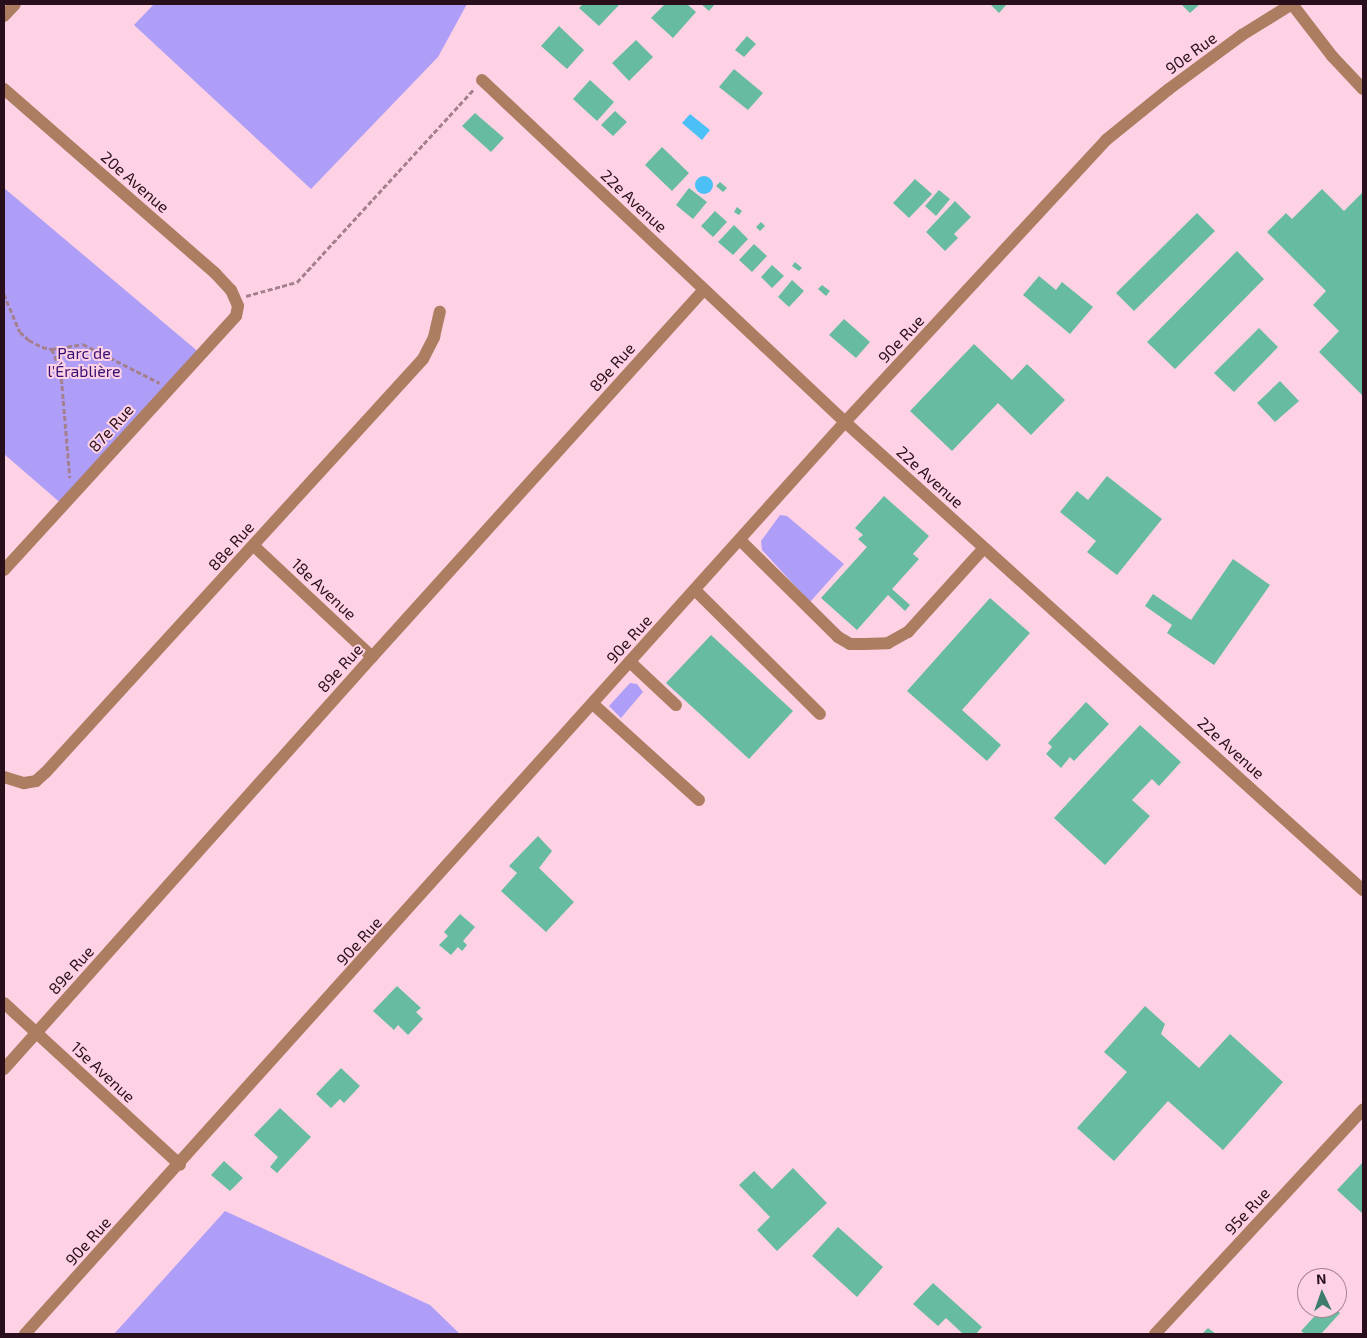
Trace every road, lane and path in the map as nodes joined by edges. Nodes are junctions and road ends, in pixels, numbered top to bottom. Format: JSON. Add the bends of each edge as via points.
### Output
{"nodes":[{"id":1,"x":15,"y":4,"type":"edge"},
{"id":2,"x":1292,"y":4,"type":"edge"},
{"id":3,"x":4,"y":16,"type":"edge"},
{"id":4,"x":482,"y":80,"type":"joint"},
{"id":5,"x":4,"y":89,"type":"edge"},
{"id":6,"x":1363,"y":89,"type":"edge"},
{"id":7,"x":704,"y":290,"type":"junction"},
{"id":8,"x":4,"y":294,"type":"edge"},
{"id":9,"x":236,"y":302,"type":"junction"},
{"id":10,"x":440,"y":312,"type":"dead end"},
{"id":11,"x":52,"y":349,"type":"junction"},
{"id":12,"x":170,"y":389,"type":"junction"},
{"id":13,"x":846,"y":422,"type":"junction"},
{"id":14,"x":74,"y":494,"type":"junction"},
{"id":15,"x":740,"y":540,"type":"junction"},
{"id":16,"x":254,"y":546,"type":"junction"},
{"id":17,"x":984,"y":548,"type":"junction"},
{"id":18,"x":4,"y":570,"type":"edge"},
{"id":19,"x":695,"y":590,"type":"junction"},
{"id":20,"x":372,"y":657,"type":"junction"},
{"id":21,"x":630,"y":662,"type":"junction"},
{"id":22,"x":593,"y":704,"type":"junction"},
{"id":23,"x":676,"y":705,"type":"dead end"},
{"id":24,"x":820,"y":714,"type":"dead end"},
{"id":25,"x":4,"y":777,"type":"edge"},
{"id":26,"x":700,"y":800,"type":"dead end"},
{"id":27,"x":1363,"y":890,"type":"edge"},
{"id":28,"x":4,"y":1003,"type":"edge"},
{"id":29,"x":37,"y":1033,"type":"junction"},
{"id":30,"x":4,"y":1070,"type":"edge"},
{"id":31,"x":1363,"y":1109,"type":"edge"},
{"id":32,"x":180,"y":1165,"type":"junction"},
{"id":33,"x":25,"y":1334,"type":"edge"},
{"id":34,"x":1155,"y":1334,"type":"edge"}],
"edges":[{"from":1,"to":3,"type":"street"},
{"from":2,"to":6,"type":"street","via":[[1332,56]]},
{"from":2,"to":13,"type":"street","name":"90e Rue","via":[[1242,35],[1106,140]]},
{"from":4,"to":7,"type":"street","name":"22e Avenue"},
{"from":4,"to":9,"type":"path","via":[[296,282]]},
{"from":5,"to":9,"type":"street","name":"20e Avenue","via":[[215,273],[231,290]]},
{"from":7,"to":13,"type":"street","name":"22e Avenue"},
{"from":7,"to":20,"type":"street","name":"89e Rue"},
{"from":8,"to":11,"type":"path","via":[[20,332],[42,347]]},
{"from":9,"to":12,"type":"street","name":"87e Rue","via":[[236,316]]},
{"from":10,"to":16,"type":"street","name":"88e Rue","via":[[434,337],[423,359]]},
{"from":11,"to":12,"type":"path","via":[[84,344]]},
{"from":11,"to":14,"type":"path","via":[[61,371]]},
{"from":12,"to":14,"type":"street","name":"87e Rue"},
{"from":13,"to":15,"type":"street","name":"90e Rue"},
{"from":13,"to":17,"type":"street","name":"22e Avenue"},
{"from":14,"to":18,"type":"street","name":"87e Rue"},
{"from":15,"to":17,"type":"street","via":[[838,637],[850,644],[888,643],[908,632]]},
{"from":15,"to":19,"type":"street","name":"90e Rue"},
{"from":16,"to":20,"type":"street","name":"18e Avenue"},
{"from":16,"to":25,"type":"street","name":"88e Rue","via":[[46,772],[36,781],[24,783]]},
{"from":17,"to":27,"type":"street","name":"22e Avenue"},
{"from":19,"to":21,"type":"street","name":"90e Rue"},
{"from":19,"to":24,"type":"street"},
{"from":20,"to":29,"type":"street","name":"89e Rue"},
{"from":21,"to":22,"type":"street","name":"90e Rue"},
{"from":21,"to":23,"type":"street"},
{"from":22,"to":26,"type":"street"},
{"from":22,"to":32,"type":"street","name":"90e Rue"},
{"from":28,"to":29,"type":"street","name":"15e Avenue"},
{"from":29,"to":30,"type":"street","name":"89e Rue"},
{"from":29,"to":32,"type":"street","name":"15e Avenue"},
{"from":31,"to":34,"type":"street","name":"95e Rue"},
{"from":32,"to":33,"type":"street","name":"90e Rue"}]}
